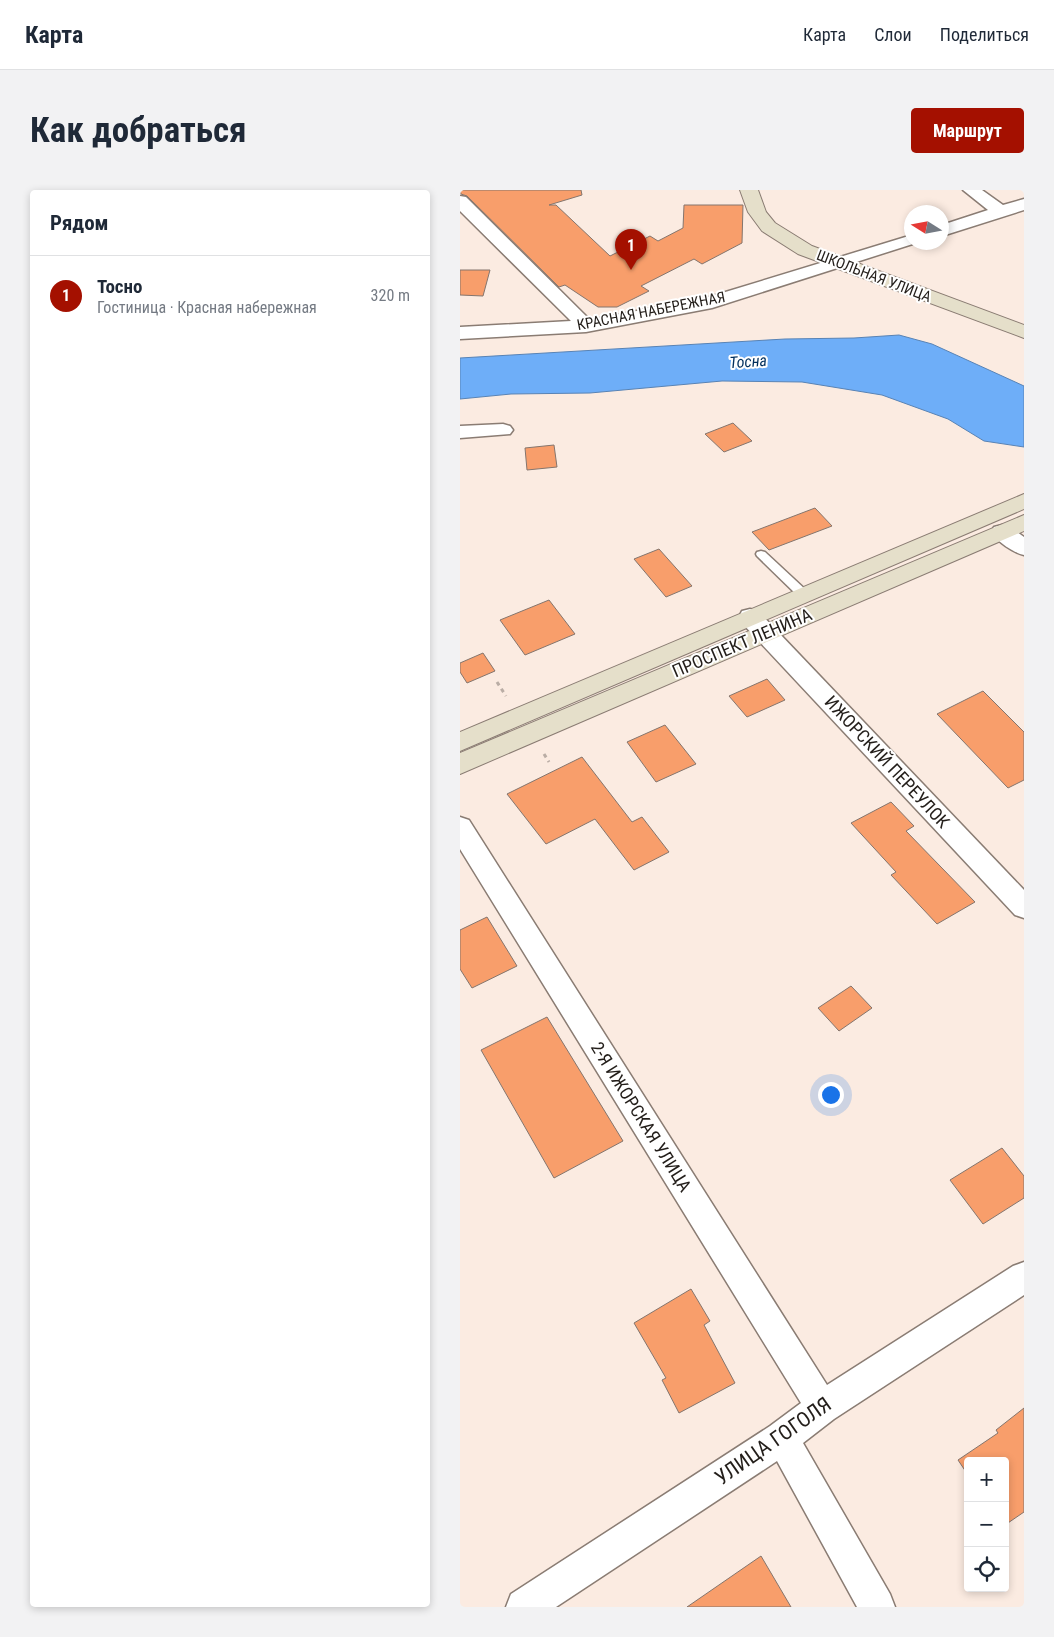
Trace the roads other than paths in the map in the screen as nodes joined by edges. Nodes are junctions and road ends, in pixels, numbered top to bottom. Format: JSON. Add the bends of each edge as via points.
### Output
{"nodes":[{"id":1,"x":749,"y":190,"type":"edge"},
{"id":2,"x":971,"y":190,"type":"edge"},
{"id":3,"x":460,"y":201,"type":"edge"},
{"id":4,"x":1024,"y":204,"type":"edge"},
{"id":5,"x":1001,"y":212,"type":"junction"},
{"id":6,"x":949,"y":229,"type":"edge"},
{"id":7,"x":904,"y":242,"type":"edge"},
{"id":8,"x":838,"y":263,"type":"junction"},
{"id":9,"x":586,"y":326,"type":"junction"},
{"id":10,"x":1024,"y":332,"type":"edge"},
{"id":11,"x":460,"y":333,"type":"edge"},
{"id":12,"x":503,"y":430,"type":"dead end"},
{"id":13,"x":460,"y":432,"type":"edge"},
{"id":14,"x":1021,"y":509,"type":"edge"},
{"id":15,"x":1002,"y":532,"type":"junction"},
{"id":16,"x":1024,"y":548,"type":"edge"},
{"id":17,"x":762,"y":554,"type":"dead end"},
{"id":18,"x":803,"y":594,"type":"junction"},
{"id":19,"x":758,"y":625,"type":"junction"},
{"id":20,"x":460,"y":742,"type":"edge"},
{"id":21,"x":460,"y":764,"type":"edge"},
{"id":22,"x":460,"y":827,"type":"edge"},
{"id":23,"x":1024,"y":907,"type":"edge"},
{"id":24,"x":1024,"y":1277,"type":"edge"},
{"id":25,"x":822,"y":1407,"type":"junction"},
{"id":26,"x":782,"y":1438,"type":"junction"},
{"id":27,"x":524,"y":1607,"type":"edge"},
{"id":28,"x":877,"y":1607,"type":"edge"}],
"edges":[{"from":1,"to":8,"type":"main road","name":"ШКОЛЬНАЯ УЛИЦА","via":[[754,208],[778,236]]},
{"from":2,"to":5,"type":"street"},
{"from":3,"to":9,"type":"street"},
{"from":4,"to":5,"type":"street"},
{"from":5,"to":6,"type":"street"},
{"from":7,"to":8,"type":"street","name":"КРАСНАЯ НАБЕРЕЖНАЯ"},
{"from":8,"to":9,"type":"street","name":"КРАСНАЯ НАБЕРЕЖНАЯ","via":[[712,302]]},
{"from":8,"to":10,"type":"main road","name":"ШКОЛЬНАЯ УЛИЦА"},
{"from":9,"to":11,"type":"street","name":"КРАСНАЯ НАБЕРЕЖНАЯ"},
{"from":12,"to":13,"type":"street"},
{"from":14,"to":15,"type":"main road","name":"ПРОСПЕКТ ЛЕНИНА"},
{"from":14,"to":18,"type":"main road","name":"ПРОСПЕКТ ЛЕНИНА"},
{"from":15,"to":16,"type":"street"},
{"from":15,"to":19,"type":"main road","name":"ПРОСПЕКТ ЛЕНИНА"},
{"from":17,"to":18,"type":"lane"},
{"from":18,"to":19,"type":"main road","name":"ПРОСПЕКТ ЛЕНИНА"},
{"from":19,"to":20,"type":"main road","name":"ПРОСПЕКТ ЛЕНИНА"},
{"from":19,"to":21,"type":"main road","name":"ПРОСПЕКТ ЛЕНИНА"},
{"from":19,"to":23,"type":"street","name":"ИЖОРСКИЙ ПЕРЕУЛОК"},
{"from":22,"to":25,"type":"street","name":"2-Я ИЖОРСКАЯ УЛИЦА"},
{"from":24,"to":25,"type":"street","name":"УЛИЦА ГОГОЛЯ"},
{"from":25,"to":26,"type":"street","name":"УЛИЦА ГОГОЛЯ"},
{"from":26,"to":27,"type":"street","name":"УЛИЦА ГОГОЛЯ"},
{"from":26,"to":28,"type":"street"}]}
